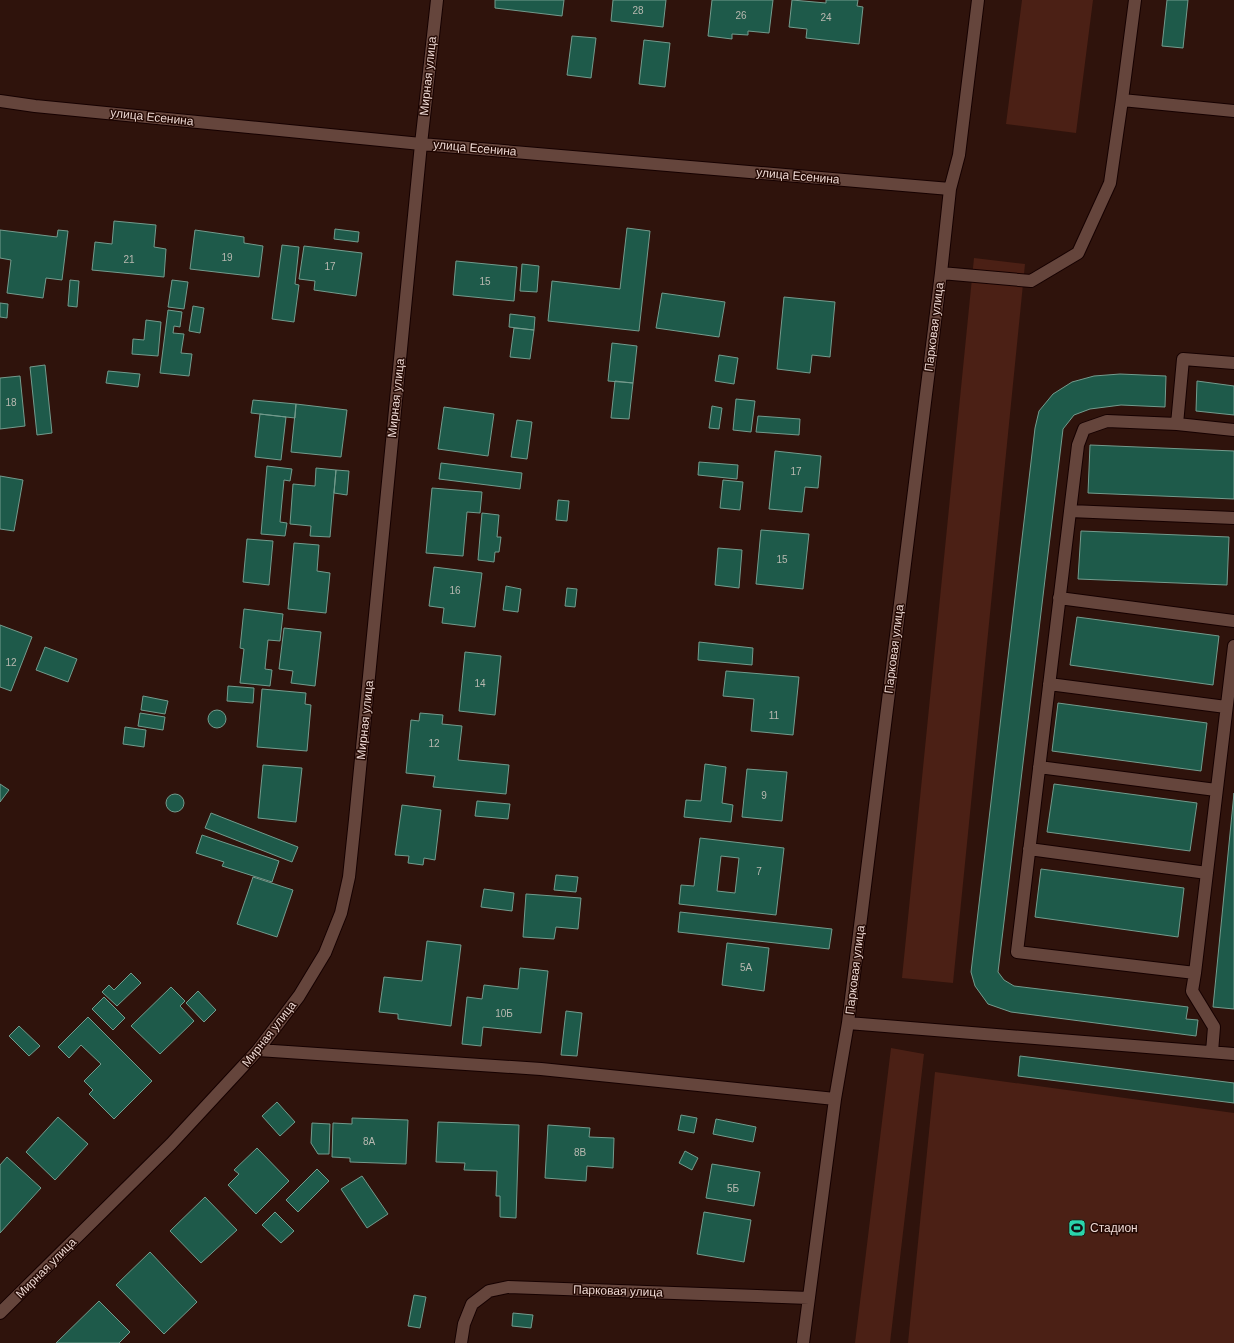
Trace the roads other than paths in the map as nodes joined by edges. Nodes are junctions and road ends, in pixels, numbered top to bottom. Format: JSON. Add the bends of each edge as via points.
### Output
{"nodes":[{"id":1,"x":437,"y":0,"type":"edge"},
{"id":2,"x":978,"y":0,"type":"edge"},
{"id":3,"x":1134,"y":0,"type":"edge"},
{"id":4,"x":1122,"y":100,"type":"junction"},
{"id":5,"x":0,"y":101,"type":"edge"},
{"id":6,"x":1234,"y":111,"type":"edge"},
{"id":7,"x":421,"y":144,"type":"junction"},
{"id":8,"x":950,"y":189,"type":"junction"},
{"id":9,"x":941,"y":273,"type":"junction"},
{"id":10,"x":1234,"y":363,"type":"edge"},
{"id":11,"x":1177,"y":424,"type":"junction"},
{"id":12,"x":1234,"y":430,"type":"edge"},
{"id":13,"x":1070,"y":511,"type":"junction"},
{"id":14,"x":1234,"y":518,"type":"edge"},
{"id":15,"x":1059,"y":598,"type":"junction"},
{"id":16,"x":1234,"y":621,"type":"edge"},
{"id":17,"x":1234,"y":646,"type":"edge"},
{"id":18,"x":1049,"y":684,"type":"junction"},
{"id":19,"x":1226,"y":707,"type":"junction"},
{"id":20,"x":1039,"y":767,"type":"junction"},
{"id":21,"x":1216,"y":790,"type":"junction"},
{"id":22,"x":1029,"y":849,"type":"junction"},
{"id":23,"x":1207,"y":873,"type":"junction"},
{"id":24,"x":1195,"y":973,"type":"junction"},
{"id":25,"x":848,"y":1023,"type":"junction"},
{"id":26,"x":258,"y":1050,"type":"junction"},
{"id":27,"x":1212,"y":1052,"type":"junction"},
{"id":28,"x":1234,"y":1054,"type":"edge"},
{"id":29,"x":835,"y":1099,"type":"junction"},
{"id":30,"x":809,"y":1298,"type":"junction"},
{"id":31,"x":0,"y":1313,"type":"edge"},
{"id":32,"x":461,"y":1343,"type":"edge"},
{"id":33,"x":803,"y":1343,"type":"edge"}],
"edges":[{"from":1,"to":7,"type":"street","name":"Мирная улица"},
{"from":2,"to":8,"type":"street","name":"Парковая улица","via":[[959,155]]},
{"from":3,"to":4,"type":"street"},
{"from":4,"to":6,"type":"street"},
{"from":4,"to":9,"type":"street","via":[[1110,183],[1078,253],[1031,281]]},
{"from":5,"to":7,"type":"street","name":"улица Есенина"},
{"from":7,"to":8,"type":"street","name":"улица Есенина"},
{"from":7,"to":26,"type":"street","name":"Мирная улица","via":[[349,877],[341,913],[325,953],[299,996]]},
{"from":8,"to":9,"type":"street","name":"Парковая улица"},
{"from":9,"to":25,"type":"street","name":"Парковая улица"},
{"from":10,"to":11,"type":"street","via":[[1183,359]]},
{"from":11,"to":12,"type":"street"},
{"from":11,"to":13,"type":"street","via":[[1107,421],[1084,429],[1078,446]]},
{"from":13,"to":14,"type":"street"},
{"from":13,"to":15,"type":"street"},
{"from":15,"to":16,"type":"street"},
{"from":15,"to":18,"type":"street"},
{"from":17,"to":19,"type":"street"},
{"from":18,"to":19,"type":"street"},
{"from":18,"to":20,"type":"street"},
{"from":19,"to":21,"type":"street"},
{"from":20,"to":21,"type":"street"},
{"from":20,"to":22,"type":"street"},
{"from":21,"to":23,"type":"street"},
{"from":22,"to":23,"type":"street"},
{"from":22,"to":24,"type":"street","via":[[1017,952]]},
{"from":23,"to":24,"type":"street"},
{"from":24,"to":27,"type":"street","via":[[1192,991],[1214,1026]]},
{"from":25,"to":27,"type":"street"},
{"from":25,"to":29,"type":"street","name":"Парковая улица"},
{"from":26,"to":29,"type":"street","via":[[541,1069]]},
{"from":26,"to":31,"type":"street","name":"Мирная улица","via":[[171,1144]]},
{"from":27,"to":28,"type":"street"},
{"from":29,"to":30,"type":"street","name":"Парковая улица"},
{"from":30,"to":32,"type":"street","name":"Парковая улица","via":[[508,1287],[489,1291],[472,1304],[464,1324]]},
{"from":30,"to":33,"type":"street","name":"Парковая улица"}]}
